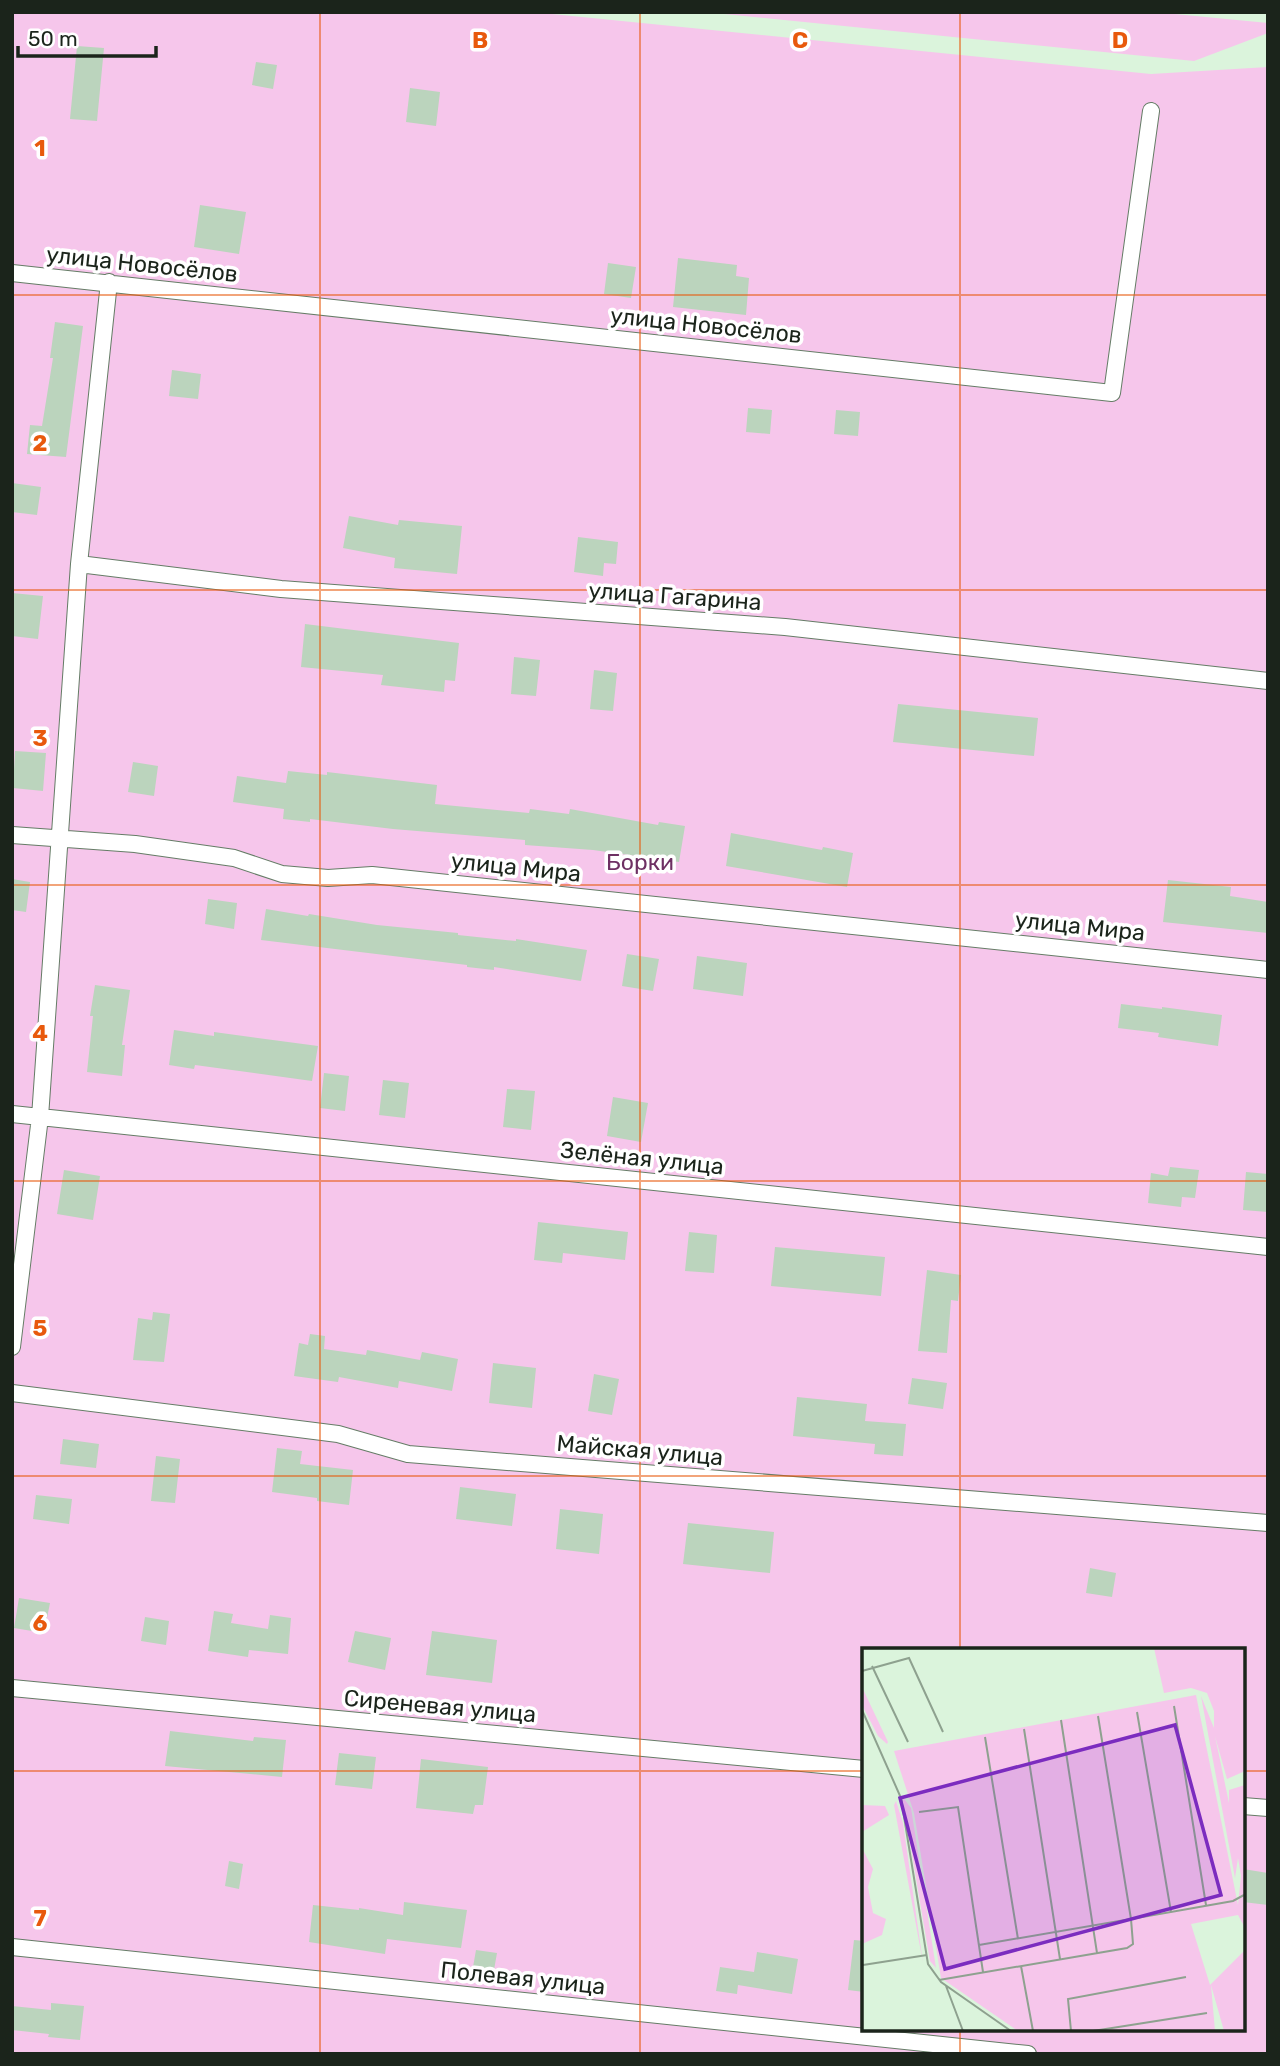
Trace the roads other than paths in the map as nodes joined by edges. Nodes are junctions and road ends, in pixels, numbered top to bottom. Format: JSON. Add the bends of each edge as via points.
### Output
{"nodes":[{"id":1,"x":1151,"y":111,"type":"dead end"},
{"id":2,"x":12,"y":273,"type":"edge"},
{"id":3,"x":109,"y":282,"type":"junction"},
{"id":4,"x":79,"y":564,"type":"junction"},
{"id":5,"x":1268,"y":681,"type":"edge"},
{"id":6,"x":12,"y":835,"type":"edge"},
{"id":7,"x":58,"y":839,"type":"junction"},
{"id":8,"x":1268,"y":970,"type":"edge"},
{"id":9,"x":12,"y":1114,"type":"edge"},
{"id":10,"x":40,"y":1117,"type":"junction"},
{"id":11,"x":1268,"y":1247,"type":"edge"},
{"id":12,"x":12,"y":1347,"type":"edge"},
{"id":13,"x":12,"y":1393,"type":"edge"},
{"id":14,"x":1268,"y":1523,"type":"edge"},
{"id":15,"x":12,"y":1688,"type":"edge"},
{"id":16,"x":862,"y":1769,"type":"edge"},
{"id":17,"x":1245,"y":1805,"type":"edge"},
{"id":18,"x":1268,"y":1808,"type":"edge"},
{"id":19,"x":12,"y":1947,"type":"edge"},
{"id":20,"x":1028,"y":2054,"type":"edge"}],
"edges":[{"from":1,"to":3,"type":"street","name":"улица Новосёлов","via":[[1112,393]]},
{"from":2,"to":3,"type":"street","name":"улица Новосёлов"},
{"from":3,"to":4,"type":"street"},
{"from":4,"to":5,"type":"street","name":"улица Гагарина","via":[[281,589],[785,627]]},
{"from":4,"to":7,"type":"street"},
{"from":6,"to":7,"type":"street","name":"улица Мира"},
{"from":7,"to":8,"type":"street","name":"улица Мира","via":[[234,858],[282,874],[372,875]]},
{"from":7,"to":10,"type":"street"},
{"from":9,"to":10,"type":"street","name":"Зелёная улица"},
{"from":10,"to":11,"type":"street","name":"Зелёная улица"},
{"from":10,"to":12,"type":"street"},
{"from":13,"to":14,"type":"street","name":"Майская улица","via":[[338,1434],[408,1454]]},
{"from":15,"to":16,"type":"street","name":"Сиреневая улица"},
{"from":17,"to":18,"type":"street"},
{"from":19,"to":20,"type":"street","name":"Полевая улица"}]}
